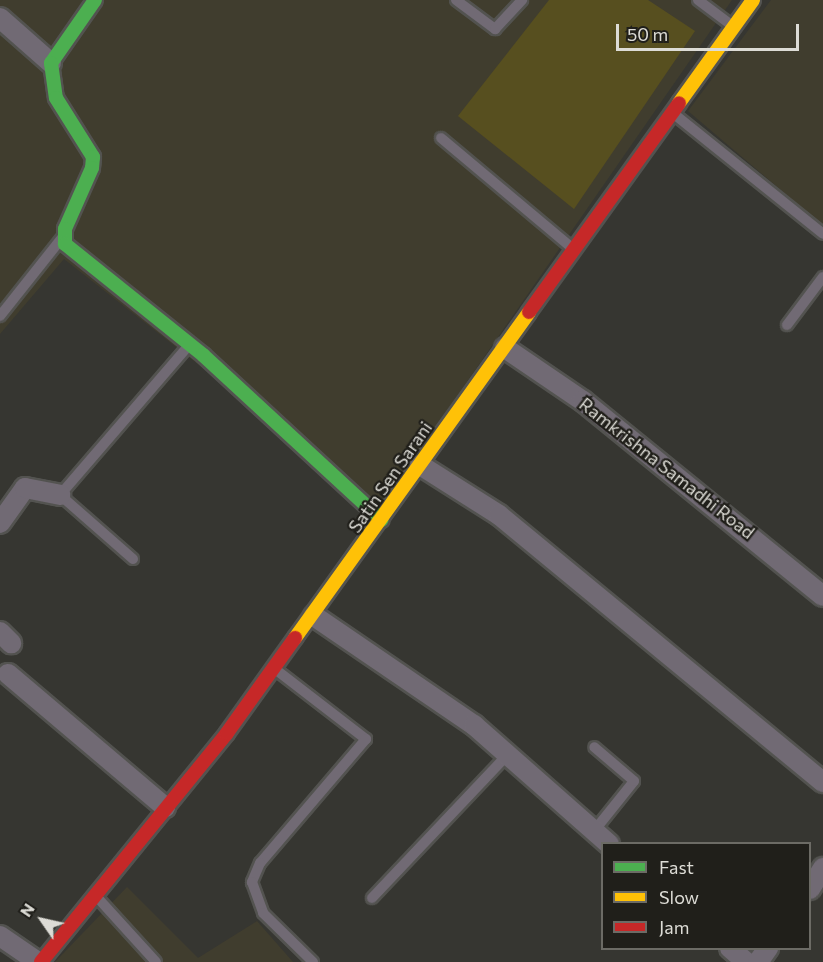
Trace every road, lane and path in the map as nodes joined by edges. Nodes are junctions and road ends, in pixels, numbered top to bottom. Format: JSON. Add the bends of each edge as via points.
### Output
{"nodes":[{"id":1,"x":95,"y":0,"type":"edge"},
{"id":2,"x":456,"y":0,"type":"edge"},
{"id":3,"x":522,"y":0,"type":"edge"},
{"id":4,"x":698,"y":0,"type":"edge"},
{"id":5,"x":753,"y":0,"type":"edge"},
{"id":6,"x":0,"y":18,"type":"edge"},
{"id":7,"x":734,"y":27,"type":"junction"},
{"id":8,"x":51,"y":63,"type":"junction"},
{"id":9,"x":673,"y":113,"type":"junction"},
{"id":10,"x":441,"y":138,"type":"dead end"},
{"id":11,"x":823,"y":234,"type":"edge"},
{"id":12,"x":62,"y":237,"type":"junction"},
{"id":13,"x":576,"y":252,"type":"junction"},
{"id":14,"x":823,"y":277,"type":"edge"},
{"id":15,"x":0,"y":316,"type":"edge"},
{"id":16,"x":787,"y":325,"type":"dead end"},
{"id":17,"x":190,"y":345,"type":"junction"},
{"id":18,"x":505,"y":348,"type":"junction"},
{"id":19,"x":420,"y":465,"type":"junction"},
{"id":20,"x":60,"y":495,"type":"junction"},
{"id":21,"x":382,"y":520,"type":"junction"},
{"id":22,"x":0,"y":523,"type":"edge"},
{"id":23,"x":133,"y":559,"type":"dead end"},
{"id":24,"x":823,"y":596,"type":"edge"},
{"id":25,"x":314,"y":616,"type":"junction"},
{"id":26,"x":274,"y":668,"type":"junction"},
{"id":27,"x":8,"y":674,"type":"dead end"},
{"id":28,"x":594,"y":747,"type":"dead end"},
{"id":29,"x":507,"y":755,"type":"junction"},
{"id":30,"x":823,"y":782,"type":"edge"},
{"id":31,"x":165,"y":807,"type":"junction"},
{"id":32,"x":602,"y":837,"type":"edge"},
{"id":33,"x":823,"y":868,"type":"edge"},
{"id":34,"x":811,"y":887,"type":"edge"},
{"id":35,"x":96,"y":896,"type":"junction"},
{"id":36,"x":372,"y":898,"type":"dead end"},
{"id":37,"x":0,"y":936,"type":"edge"},
{"id":38,"x":736,"y":950,"type":"edge"},
{"id":39,"x":761,"y":958,"type":"edge"},
{"id":40,"x":46,"y":959,"type":"edge"},
{"id":41,"x":156,"y":962,"type":"edge"},
{"id":42,"x":313,"y":962,"type":"edge"}],
"edges":[{"from":1,"to":8,"type":"main road"},
{"from":2,"to":3,"type":"lane","via":[[495,29]]},
{"from":4,"to":7,"type":"lane"},
{"from":5,"to":7,"type":"main road","name":"Satin Sen Sarani"},
{"from":6,"to":8,"type":"street"},
{"from":7,"to":9,"type":"main road","name":"Satin Sen Sarani"},
{"from":8,"to":12,"type":"main road","via":[[56,98],[93,157],[92,168]]},
{"from":9,"to":11,"type":"lane"},
{"from":9,"to":13,"type":"main road","name":"Satin Sen Sarani"},
{"from":10,"to":13,"type":"lane"},
{"from":12,"to":15,"type":"lane"},
{"from":12,"to":17,"type":"main road","via":[[65,244]]},
{"from":13,"to":18,"type":"main road","name":"Satin Sen Sarani"},
{"from":14,"to":16,"type":"lane"},
{"from":17,"to":20,"type":"lane"},
{"from":17,"to":21,"type":"main road"},
{"from":18,"to":19,"type":"main road","name":"Satin Sen Sarani"},
{"from":18,"to":24,"type":"street","name":"Ramkrishna Samadhi Road","via":[[583,401]]},
{"from":19,"to":21,"type":"main road","name":"Satin Sen Sarani"},
{"from":19,"to":30,"type":"street","via":[[499,514]]},
{"from":20,"to":22,"type":"street","via":[[25,488]]},
{"from":20,"to":23,"type":"lane"},
{"from":21,"to":25,"type":"main road","name":"Satin Sen Sarani"},
{"from":25,"to":26,"type":"main road","name":"Satin Sen Sarani"},
{"from":25,"to":29,"type":"street","via":[[474,725]]},
{"from":26,"to":31,"type":"main road","name":"Satin Sen Sarani","via":[[227,733]]},
{"from":26,"to":42,"type":"lane","via":[[366,740],[260,863],[252,882],[263,913]]},
{"from":27,"to":31,"type":"street"},
{"from":28,"to":32,"type":"lane","via":[[634,781]]},
{"from":29,"to":32,"type":"street"},
{"from":29,"to":36,"type":"lane"},
{"from":31,"to":35,"type":"main road","name":"Satin Sen Sarani"},
{"from":33,"to":34,"type":"street"},
{"from":35,"to":40,"type":"main road","name":"Satin Sen Sarani"},
{"from":35,"to":41,"type":"lane"},
{"from":37,"to":40,"type":"street"},
{"from":38,"to":39,"type":"street"}]}
